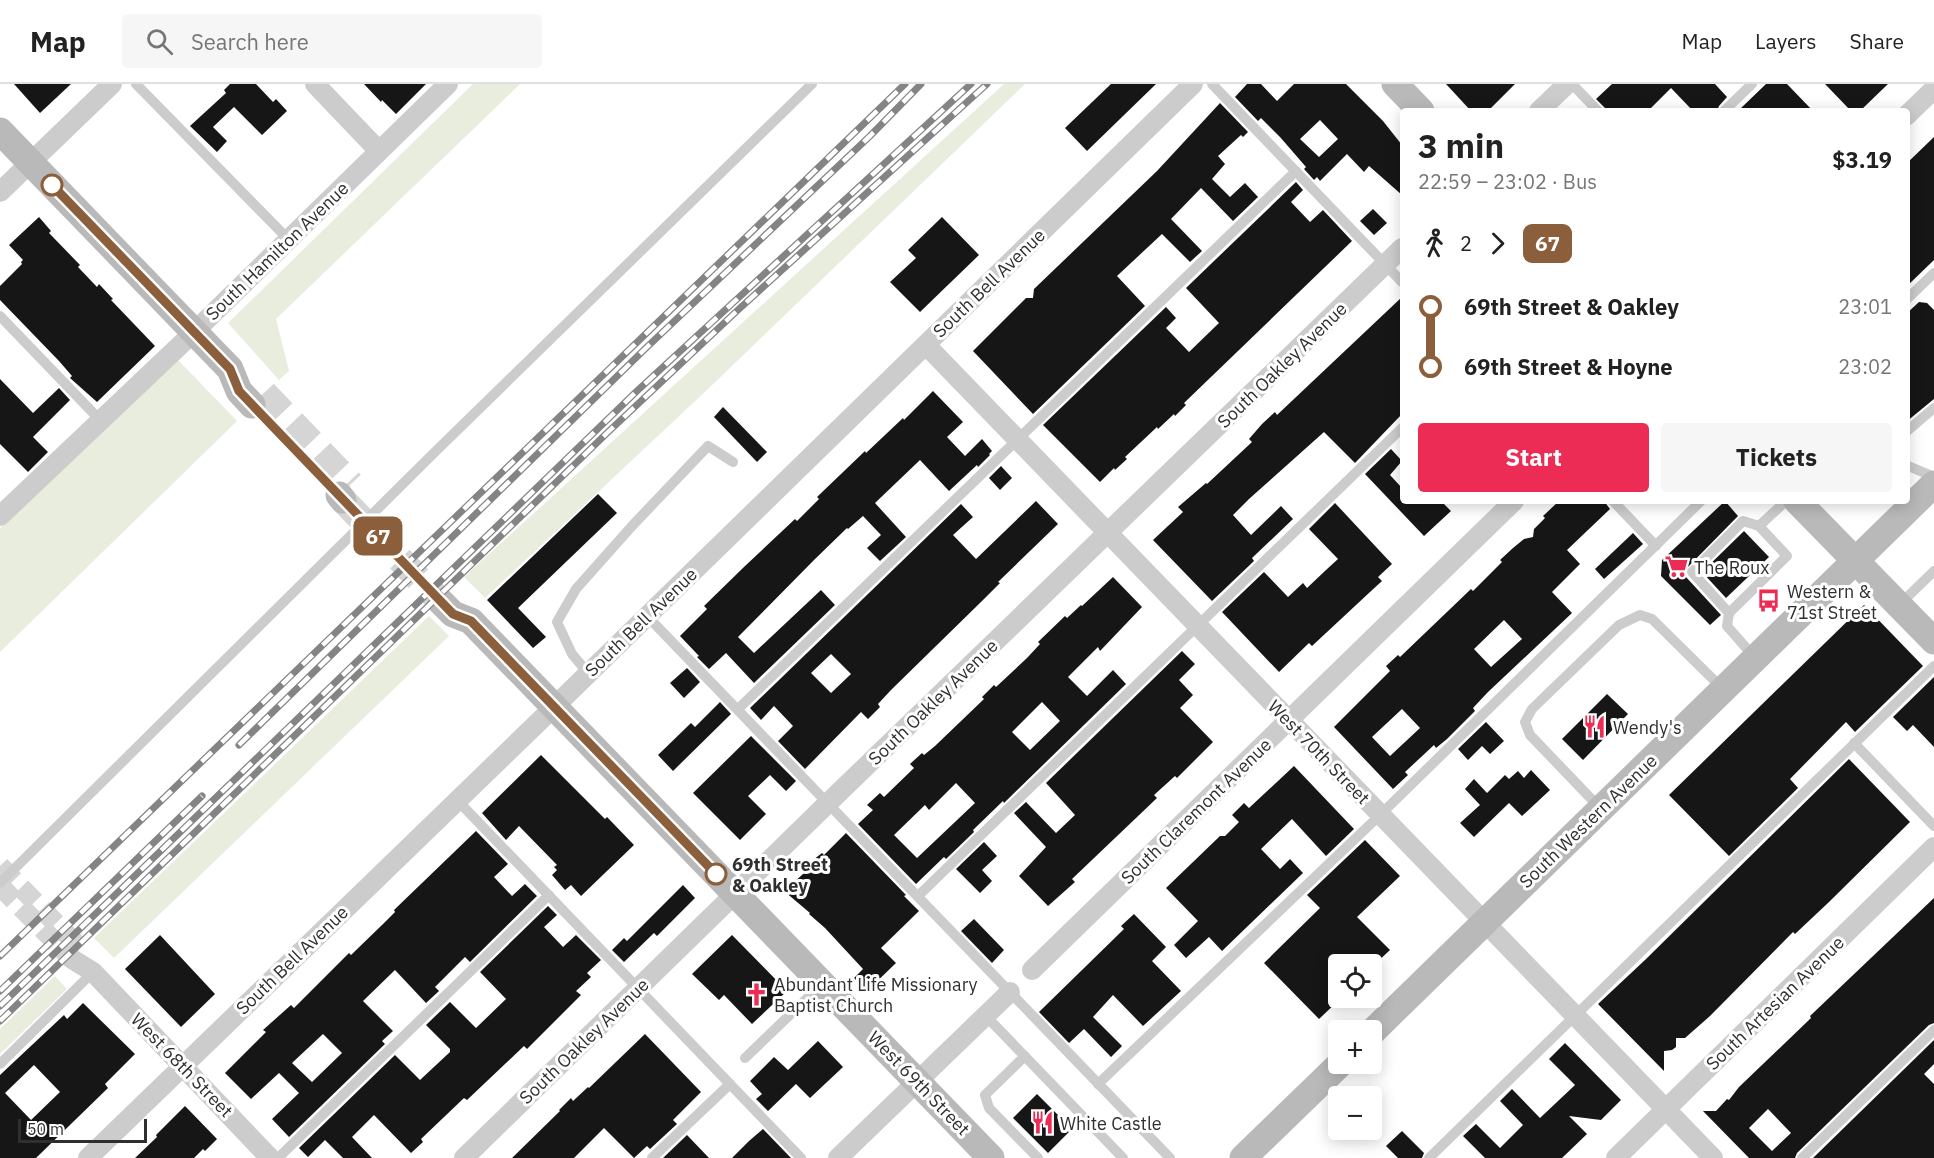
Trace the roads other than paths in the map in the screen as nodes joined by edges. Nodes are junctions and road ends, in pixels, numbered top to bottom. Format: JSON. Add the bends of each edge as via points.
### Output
{"nodes":[{"id":1,"x":112,"y":84,"type":"edge"},
{"id":2,"x":136,"y":84,"type":"edge"},
{"id":3,"x":315,"y":84,"type":"edge"},
{"id":4,"x":448,"y":84,"type":"edge"},
{"id":5,"x":812,"y":84,"type":"edge"},
{"id":6,"x":1193,"y":84,"type":"edge"},
{"id":7,"x":1212,"y":84,"type":"edge"},
{"id":8,"x":1395,"y":84,"type":"edge"},
{"id":9,"x":1567,"y":84,"type":"edge"},
{"id":10,"x":1572,"y":84,"type":"edge"},
{"id":11,"x":1752,"y":84,"type":"edge"},
{"id":12,"x":1934,"y":89,"type":"edge"},
{"id":13,"x":1418,"y":108,"type":"edge"},
{"id":14,"x":1542,"y":108,"type":"edge"},
{"id":15,"x":1595,"y":108,"type":"edge"},
{"id":16,"x":1727,"y":108,"type":"edge"},
{"id":17,"x":1910,"y":112,"type":"edge"},
{"id":18,"x":0,"y":131,"type":"edge"},
{"id":19,"x":379,"y":151,"type":"junction"},
{"id":20,"x":31,"y":163,"type":"junction"},
{"id":21,"x":1296,"y":171,"type":"junction"},
{"id":22,"x":0,"y":192,"type":"edge"},
{"id":23,"x":289,"y":240,"type":"junction"},
{"id":24,"x":1400,"y":250,"type":"edge"},
{"id":25,"x":1386,"y":265,"type":"junction"},
{"id":26,"x":1400,"y":280,"type":"edge"},
{"id":27,"x":1932,"y":280,"type":"edge"},
{"id":28,"x":1910,"y":297,"type":"edge"},
{"id":29,"x":0,"y":316,"type":"edge"},
{"id":30,"x":194,"y":332,"type":"junction"},
{"id":31,"x":926,"y":345,"type":"junction"},
{"id":32,"x":258,"y":399,"type":"tunnel mouth"},
{"id":33,"x":1934,"y":408,"type":"edge"},
{"id":34,"x":100,"y":420,"type":"junction"},
{"id":35,"x":1910,"y":429,"type":"edge"},
{"id":36,"x":1400,"y":430,"type":"edge"},
{"id":37,"x":1017,"y":440,"type":"junction"},
{"id":38,"x":733,"y":462,"type":"dead end"},
{"id":39,"x":1910,"y":467,"type":"edge"},
{"id":40,"x":1934,"y":477,"type":"edge"},
{"id":41,"x":1934,"y":484,"type":"edge"},
{"id":42,"x":1910,"y":502,"type":"edge"},
{"id":43,"x":1511,"y":504,"type":"edge"},
{"id":44,"x":1616,"y":504,"type":"edge"},
{"id":45,"x":1698,"y":504,"type":"edge"},
{"id":46,"x":1783,"y":504,"type":"edge"},
{"id":47,"x":1800,"y":504,"type":"edge"},
{"id":48,"x":1904,"y":506,"type":"edge"},
{"id":49,"x":2,"y":511,"type":"edge"},
{"id":50,"x":1759,"y":526,"type":"junction"},
{"id":51,"x":1108,"y":534,"type":"junction"},
{"id":52,"x":1656,"y":546,"type":"junction"},
{"id":53,"x":1855,"y":561,"type":"junction"},
{"id":54,"x":1934,"y":571,"type":"edge"},
{"id":55,"x":447,"y":596,"type":"tunnel mouth"},
{"id":56,"x":1899,"y":605,"type":"junction"},
{"id":57,"x":1729,"y":613,"type":"junction"},
{"id":58,"x":647,"y":616,"type":"junction"},
{"id":59,"x":1197,"y":626,"type":"junction"},
{"id":60,"x":1934,"y":641,"type":"edge"},
{"id":61,"x":1755,"y":658,"type":"junction"},
{"id":62,"x":1934,"y":666,"type":"edge"},
{"id":63,"x":588,"y":673,"type":"junction"},
{"id":64,"x":1723,"y":690,"type":"junction"},
{"id":65,"x":554,"y":707,"type":"junction"},
{"id":66,"x":738,"y":709,"type":"junction"},
{"id":67,"x":1288,"y":720,"type":"junction"},
{"id":68,"x":1854,"y":743,"type":"junction"},
{"id":69,"x":457,"y":800,"type":"junction"},
{"id":70,"x":828,"y":803,"type":"junction"},
{"id":71,"x":1601,"y":809,"type":"junction"},
{"id":72,"x":1380,"y":815,"type":"junction"},
{"id":73,"x":1934,"y":826,"type":"edge"},
{"id":74,"x":1934,"y":847,"type":"edge"},
{"id":75,"x":0,"y":883,"type":"edge"},
{"id":76,"x":735,"y":894,"type":"junction"},
{"id":77,"x":549,"y":895,"type":"junction"},
{"id":78,"x":918,"y":896,"type":"junction"},
{"id":79,"x":1485,"y":922,"type":"junction"},
{"id":80,"x":77,"y":954,"type":"tunnel mouth"},
{"id":81,"x":1032,"y":970,"type":"dead end"},
{"id":82,"x":93,"y":972,"type":"junction"},
{"id":83,"x":822,"y":984,"type":"junction"},
{"id":84,"x":638,"y":989,"type":"junction"},
{"id":85,"x":1010,"y":992,"type":"junction"},
{"id":86,"x":986,"y":1015,"type":"junction"},
{"id":87,"x":1575,"y":1016,"type":"junction"},
{"id":88,"x":1382,"y":1022,"type":"edge"},
{"id":89,"x":1934,"y":1030,"type":"edge"},
{"id":90,"x":1025,"y":1056,"type":"junction"},
{"id":91,"x":745,"y":1058,"type":"dead end"},
{"id":92,"x":0,"y":1064,"type":"edge"},
{"id":93,"x":183,"y":1066,"type":"junction"},
{"id":94,"x":1330,"y":1074,"type":"edge"},
{"id":95,"x":917,"y":1081,"type":"junction"},
{"id":96,"x":730,"y":1084,"type":"junction"},
{"id":97,"x":1098,"y":1084,"type":"junction"},
{"id":98,"x":1666,"y":1109,"type":"junction"},
{"id":99,"x":88,"y":1158,"type":"edge"},
{"id":100,"x":270,"y":1158,"type":"edge"},
{"id":101,"x":278,"y":1158,"type":"edge"},
{"id":102,"x":464,"y":1158,"type":"edge"},
{"id":103,"x":652,"y":1158,"type":"edge"},
{"id":104,"x":801,"y":1158,"type":"edge"},
{"id":105,"x":838,"y":1158,"type":"edge"},
{"id":106,"x":992,"y":1158,"type":"edge"},
{"id":107,"x":1038,"y":1158,"type":"edge"},
{"id":108,"x":1123,"y":1158,"type":"edge"},
{"id":109,"x":1170,"y":1158,"type":"edge"},
{"id":110,"x":1243,"y":1158,"type":"edge"},
{"id":111,"x":1429,"y":1158,"type":"edge"},
{"id":112,"x":1616,"y":1158,"type":"edge"},
{"id":113,"x":1713,"y":1158,"type":"edge"},
{"id":114,"x":1802,"y":1158,"type":"edge"}],
"edges":[{"from":1,"to":20,"type":"street"},
{"from":2,"to":23,"type":"lane"},
{"from":3,"to":19,"type":"street"},
{"from":4,"to":19,"type":"street","name":"South Hamilton Avenue"},
{"from":5,"to":75,"type":"lane"},
{"from":6,"to":31,"type":"street","name":"South Bell Avenue"},
{"from":7,"to":21,"type":"lane"},
{"from":8,"to":13,"type":"main road"},
{"from":9,"to":14,"type":"street"},
{"from":10,"to":15,"type":"lane"},
{"from":11,"to":16,"type":"lane"},
{"from":12,"to":17,"type":"street"},
{"from":18,"to":20,"type":"main road"},
{"from":19,"to":23,"type":"street","name":"South Hamilton Avenue"},
{"from":20,"to":22,"type":"street"},
{"from":20,"to":30,"type":"main road"},
{"from":21,"to":25,"type":"lane"},
{"from":21,"to":37,"type":"lane"},
{"from":23,"to":30,"type":"street","name":"South Hamilton Avenue"},
{"from":24,"to":25,"type":"street","name":"South Oakley Avenue"},
{"from":25,"to":26,"type":"lane"},
{"from":25,"to":51,"type":"street","name":"South Oakley Avenue"},
{"from":27,"to":28,"type":"lane"},
{"from":29,"to":34,"type":"lane"},
{"from":30,"to":32,"type":"main road","via":[[230,369],[251,379]]},
{"from":30,"to":34,"type":"street","name":"South Hamilton Avenue"},
{"from":31,"to":37,"type":"street","name":"West 70th Street"},
{"from":31,"to":58,"type":"street","name":"South Bell Avenue"},
{"from":33,"to":35,"type":"lane"},
{"from":34,"to":49,"type":"street","name":"South Hamilton Avenue"},
{"from":36,"to":59,"type":"lane"},
{"from":37,"to":51,"type":"street","name":"West 70th Street"},
{"from":37,"to":66,"type":"lane"},
{"from":38,"to":63,"type":"lane","via":[[708,446],[576,589],[557,622],[572,654]]},
{"from":39,"to":40,"type":"lane"},
{"from":41,"to":42,"type":"main road","name":"South Western Avenue"},
{"from":43,"to":67,"type":"street","name":"South Claremont Avenue"},
{"from":44,"to":52,"type":"lane"},
{"from":45,"to":52,"type":"lane"},
{"from":46,"to":50,"type":"lane"},
{"from":47,"to":53,"type":"main road"},
{"from":48,"to":53,"type":"main road","name":"South Western Avenue"},
{"from":50,"to":57,"type":"lane","via":[[1787,556]]},
{"from":50,"to":57,"type":"lane","via":[[1743,521],[1692,572]]},
{"from":51,"to":59,"type":"street","name":"West 70th Street"},
{"from":51,"to":70,"type":"street","name":"South Oakley Avenue"},
{"from":52,"to":72,"type":"lane"},
{"from":53,"to":56,"type":"main road"},
{"from":53,"to":61,"type":"main road","name":"South Western Avenue"},
{"from":54,"to":56,"type":"lane"},
{"from":55,"to":65,"type":"main road","name":"West 69th Street","via":[[465,602],[471,621]]},
{"from":56,"to":60,"type":"main road"},
{"from":57,"to":61,"type":"lane","via":[[1727,627]]},
{"from":58,"to":63,"type":"street","name":"South Bell Avenue"},
{"from":58,"to":66,"type":"lane"},
{"from":59,"to":67,"type":"street","name":"West 70th Street"},
{"from":59,"to":78,"type":"lane"},
{"from":61,"to":64,"type":"main road","name":"South Western Avenue"},
{"from":62,"to":68,"type":"lane"},
{"from":63,"to":65,"type":"street","name":"South Bell Avenue"},
{"from":64,"to":71,"type":"main road","name":"South Western Avenue"},
{"from":64,"to":71,"type":"lane","via":[[1652,619],[1640,615],[1619,625],[1532,709],[1525,722],[1530,735]]},
{"from":65,"to":69,"type":"street","name":"South Bell Avenue"},
{"from":65,"to":76,"type":"main road","name":"West 69th Street"},
{"from":66,"to":70,"type":"lane"},
{"from":67,"to":72,"type":"street","name":"West 70th Street"},
{"from":67,"to":81,"type":"street","name":"South Claremont Avenue"},
{"from":68,"to":73,"type":"lane"},
{"from":68,"to":87,"type":"lane"},
{"from":69,"to":77,"type":"lane"},
{"from":69,"to":93,"type":"street","name":"South Bell Avenue"},
{"from":70,"to":76,"type":"street","name":"South Oakley Avenue"},
{"from":70,"to":78,"type":"lane"},
{"from":71,"to":79,"type":"main road","name":"South Western Avenue"},
{"from":72,"to":79,"type":"street","name":"West 70th Street"},
{"from":72,"to":97,"type":"lane"},
{"from":74,"to":98,"type":"street","name":"South Artesian Avenue"},
{"from":76,"to":83,"type":"main road","name":"West 69th Street"},
{"from":76,"to":84,"type":"street","name":"South Oakley Avenue"},
{"from":77,"to":84,"type":"lane"},
{"from":77,"to":101,"type":"lane"},
{"from":78,"to":85,"type":"lane"},
{"from":79,"to":87,"type":"street","name":"West 70th Street"},
{"from":79,"to":88,"type":"main road","name":"South Western Avenue"},
{"from":80,"to":82,"type":"street","name":"West 68th Street"},
{"from":82,"to":92,"type":"lane"},
{"from":82,"to":93,"type":"street","name":"West 68th Street"},
{"from":83,"to":91,"type":"lane"},
{"from":83,"to":95,"type":"main road","name":"West 69th Street"},
{"from":84,"to":96,"type":"lane"},
{"from":84,"to":102,"type":"street","name":"South Oakley Avenue"},
{"from":85,"to":86,"type":"street"},
{"from":85,"to":97,"type":"lane"},
{"from":86,"to":90,"type":"lane"},
{"from":86,"to":95,"type":"street"},
{"from":87,"to":98,"type":"street","name":"West 70th Street"},
{"from":87,"to":111,"type":"lane"},
{"from":89,"to":114,"type":"lane"},
{"from":90,"to":107,"type":"lane","via":[[985,1095],[989,1108]]},
{"from":90,"to":108,"type":"lane"},
{"from":93,"to":99,"type":"street","name":"South Bell Avenue"},
{"from":93,"to":100,"type":"street","name":"West 68th Street"},
{"from":94,"to":110,"type":"main road"},
{"from":95,"to":105,"type":"street"},
{"from":95,"to":106,"type":"main road","name":"West 69th Street"},
{"from":96,"to":103,"type":"lane"},
{"from":96,"to":104,"type":"lane"},
{"from":97,"to":109,"type":"lane"},
{"from":98,"to":112,"type":"street","name":"South Artesian Avenue"},
{"from":98,"to":113,"type":"street","name":"West 70th Street"}]}
